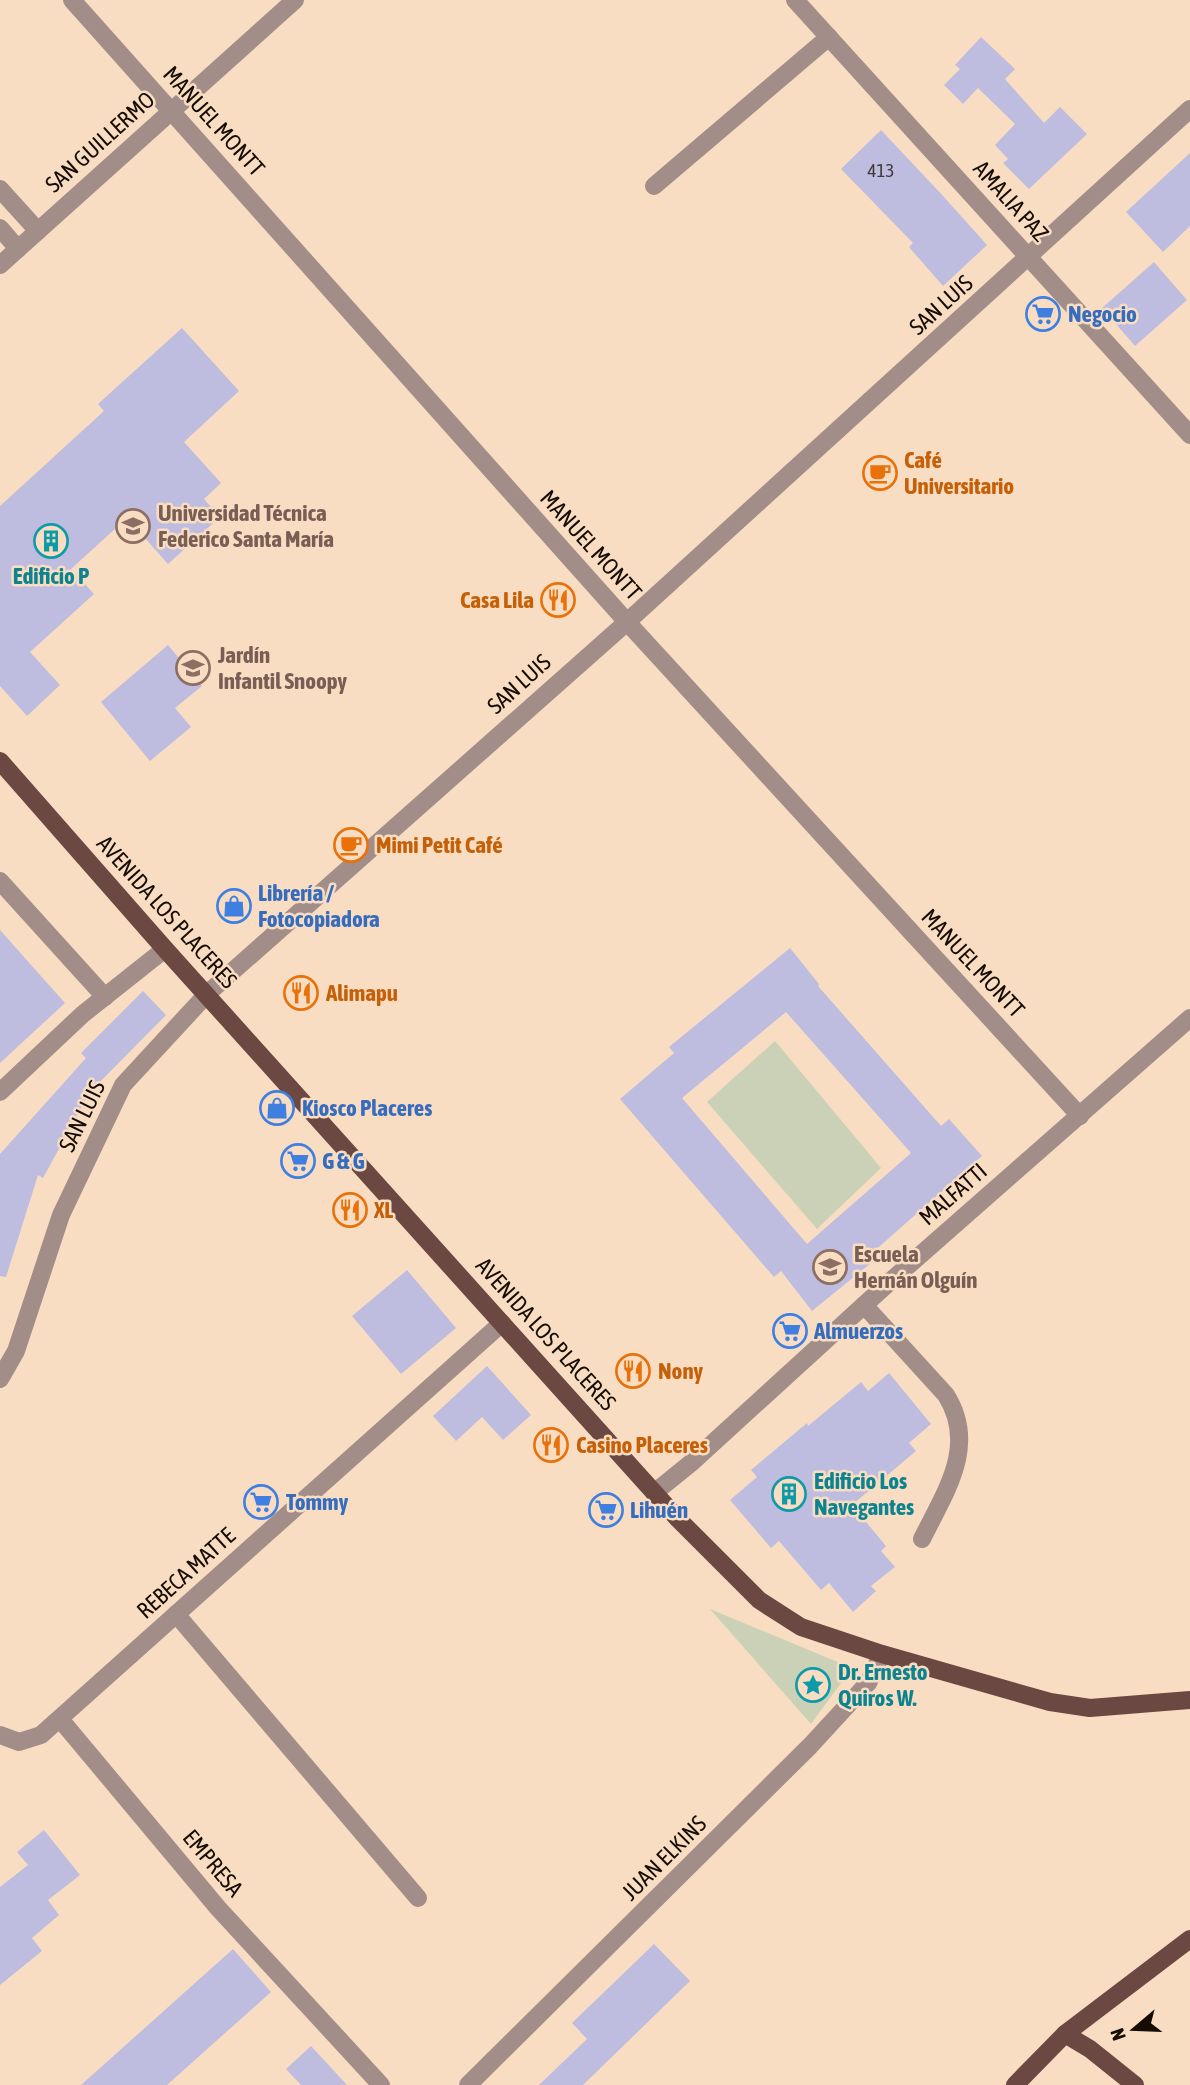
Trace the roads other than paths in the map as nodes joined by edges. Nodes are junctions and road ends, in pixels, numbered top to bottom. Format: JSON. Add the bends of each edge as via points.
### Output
{"nodes":[{"id":1,"x":72,"y":0,"type":"edge"},
{"id":2,"x":295,"y":0,"type":"edge"},
{"id":3,"x":795,"y":0,"type":"edge"},
{"id":4,"x":829,"y":37,"type":"junction"},
{"id":5,"x":1190,"y":109,"type":"edge"},
{"id":6,"x":172,"y":111,"type":"junction"},
{"id":7,"x":654,"y":186,"type":"dead end"},
{"id":8,"x":0,"y":189,"type":"edge"},
{"id":9,"x":0,"y":228,"type":"edge"},
{"id":10,"x":38,"y":231,"type":"junction"},
{"id":11,"x":18,"y":249,"type":"junction"},
{"id":12,"x":1029,"y":258,"type":"junction"},
{"id":13,"x":0,"y":265,"type":"edge"},
{"id":14,"x":1190,"y":436,"type":"edge"},
{"id":15,"x":626,"y":622,"type":"junction"},
{"id":16,"x":0,"y":761,"type":"edge"},
{"id":17,"x":0,"y":881,"type":"edge"},
{"id":18,"x":165,"y":949,"type":"junction"},
{"id":19,"x":207,"y":994,"type":"junction"},
{"id":20,"x":105,"y":997,"type":"junction"},
{"id":21,"x":1190,"y":1018,"type":"edge"},
{"id":22,"x":0,"y":1092,"type":"edge"},
{"id":23,"x":1080,"y":1116,"type":"junction"},
{"id":24,"x":864,"y":1305,"type":"junction"},
{"id":25,"x":502,"y":1323,"type":"junction"},
{"id":26,"x":0,"y":1380,"type":"edge"},
{"id":27,"x":654,"y":1493,"type":"junction"},
{"id":28,"x":922,"y":1539,"type":"dead end"},
{"id":29,"x":176,"y":1614,"type":"junction"},
{"id":30,"x":882,"y":1654,"type":"junction"},
{"id":31,"x":1190,"y":1700,"type":"edge"},
{"id":32,"x":60,"y":1719,"type":"junction"},
{"id":33,"x":0,"y":1735,"type":"edge"},
{"id":34,"x":418,"y":1898,"type":"dead end"},
{"id":35,"x":1190,"y":1939,"type":"edge"},
{"id":36,"x":1065,"y":2034,"type":"junction"},
{"id":37,"x":381,"y":2085,"type":"edge"},
{"id":38,"x":468,"y":2085,"type":"edge"},
{"id":39,"x":1016,"y":2085,"type":"edge"},
{"id":40,"x":1135,"y":2085,"type":"edge"}],
"edges":[{"from":1,"to":6,"type":"street","name":"MANUEL MONTT"},
{"from":2,"to":6,"type":"street","name":"SAN GUILLERMO"},
{"from":3,"to":4,"type":"street","name":"AMALIA PAZ"},
{"from":4,"to":7,"type":"street"},
{"from":4,"to":12,"type":"street","name":"AMALIA PAZ"},
{"from":5,"to":12,"type":"street","name":"SAN LUIS"},
{"from":6,"to":10,"type":"street","name":"SAN GUILLERMO"},
{"from":6,"to":15,"type":"street","name":"MANUEL MONTT"},
{"from":8,"to":10,"type":"street"},
{"from":9,"to":11,"type":"street"},
{"from":10,"to":11,"type":"street","name":"SAN GUILLERMO"},
{"from":11,"to":13,"type":"street","name":"SAN GUILLERMO"},
{"from":12,"to":14,"type":"street","name":"AMALIA PAZ"},
{"from":12,"to":15,"type":"street","name":"SAN LUIS"},
{"from":15,"to":19,"type":"street","name":"SAN LUIS"},
{"from":15,"to":23,"type":"street","name":"MANUEL MONTT"},
{"from":16,"to":18,"type":"main road","name":"AVENIDA LOS PLACERES"},
{"from":17,"to":20,"type":"street"},
{"from":18,"to":19,"type":"main road","name":"AVENIDA LOS PLACERES"},
{"from":18,"to":20,"type":"street"},
{"from":19,"to":25,"type":"main road","name":"AVENIDA LOS PLACERES"},
{"from":19,"to":26,"type":"street","name":"SAN LUIS","via":[[123,1085],[61,1214],[16,1351]]},
{"from":20,"to":22,"type":"street"},
{"from":21,"to":23,"type":"street","name":"MALFATTI"},
{"from":23,"to":24,"type":"street","name":"MALFATTI"},
{"from":24,"to":27,"type":"street","name":"MALFATTI"},
{"from":24,"to":28,"type":"street","via":[[956,1410],[961,1437],[953,1475]]},
{"from":25,"to":27,"type":"main road","name":"AVENIDA LOS PLACERES"},
{"from":25,"to":29,"type":"street","name":"REBECA MATTE"},
{"from":27,"to":30,"type":"main road","name":"AVENIDA LOS PLACERES","via":[[760,1601],[801,1626]]},
{"from":29,"to":32,"type":"street","name":"REBECA MATTE"},
{"from":29,"to":34,"type":"street"},
{"from":30,"to":31,"type":"main road","name":"AVENIDA LOS PLACERES","via":[[1050,1702],[1090,1708]]},
{"from":30,"to":38,"type":"street","name":"JUAN ELKINS","via":[[869,1683],[810,1746]]},
{"from":32,"to":33,"type":"street","via":[[41,1735],[19,1742]]},
{"from":32,"to":37,"type":"street","name":"EMPRESA","via":[[218,1908]]},
{"from":35,"to":36,"type":"main road"},
{"from":36,"to":39,"type":"main road"},
{"from":36,"to":40,"type":"main road"}]}
